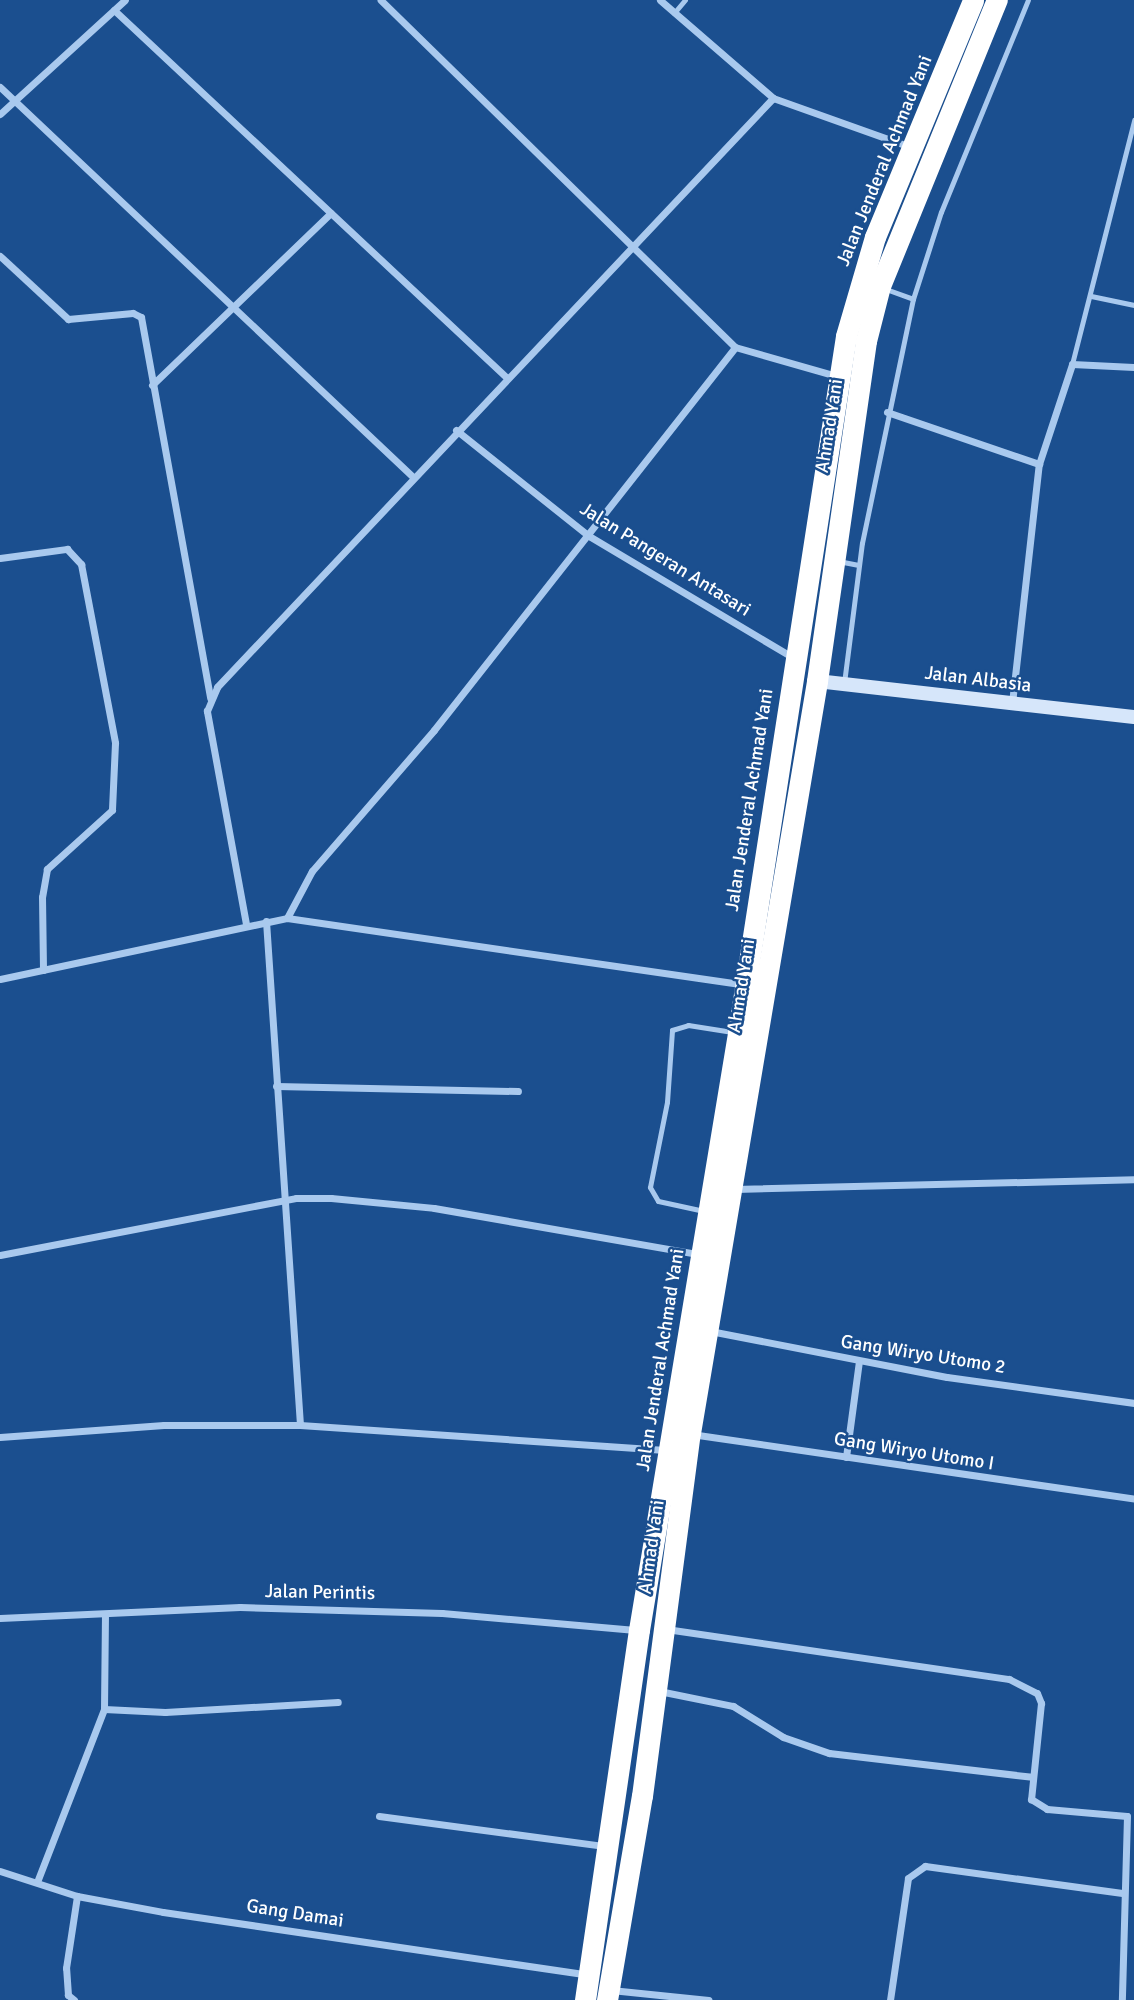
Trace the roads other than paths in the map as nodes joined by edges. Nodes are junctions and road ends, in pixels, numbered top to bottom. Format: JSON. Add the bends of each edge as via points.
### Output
{"nodes":[{"id":1,"x":125,"y":0,"type":"edge"},
{"id":2,"x":382,"y":0,"type":"edge"},
{"id":3,"x":660,"y":0,"type":"edge"},
{"id":4,"x":685,"y":0,"type":"edge"},
{"id":5,"x":973,"y":0,"type":"edge"},
{"id":6,"x":997,"y":0,"type":"edge"},
{"id":7,"x":1028,"y":0,"type":"edge"},
{"id":8,"x":114,"y":10,"type":"junction"},
{"id":9,"x":674,"y":13,"type":"junction"},
{"id":10,"x":0,"y":88,"type":"edge"},
{"id":11,"x":773,"y":98,"type":"junction"},
{"id":12,"x":13,"y":99,"type":"junction"},
{"id":13,"x":0,"y":114,"type":"edge"},
{"id":14,"x":1134,"y":120,"type":"edge"},
{"id":15,"x":913,"y":147,"type":"junction"},
{"id":16,"x":331,"y":213,"type":"junction"},
{"id":17,"x":632,"y":244,"type":"junction"},
{"id":18,"x":0,"y":256,"type":"edge"},
{"id":19,"x":880,"y":286,"type":"junction"},
{"id":20,"x":1091,"y":296,"type":"junction"},
{"id":21,"x":913,"y":299,"type":"junction"},
{"id":22,"x":1134,"y":305,"type":"edge"},
{"id":23,"x":235,"y":309,"type":"junction"},
{"id":24,"x":735,"y":347,"type":"junction"},
{"id":25,"x":1072,"y":364,"type":"junction"},
{"id":26,"x":1134,"y":367,"type":"edge"},
{"id":27,"x":506,"y":377,"type":"junction"},
{"id":28,"x":838,"y":377,"type":"junction"},
{"id":29,"x":152,"y":385,"type":"junction"},
{"id":30,"x":887,"y":412,"type":"junction"},
{"id":31,"x":456,"y":430,"type":"junction"},
{"id":32,"x":1039,"y":464,"type":"junction"},
{"id":33,"x":412,"y":476,"type":"junction"},
{"id":34,"x":823,"y":477,"type":"junction"},
{"id":35,"x":845,"y":480,"type":"junction"},
{"id":36,"x":830,"y":504,"type":"junction"},
{"id":37,"x":589,"y":536,"type":"junction"},
{"id":38,"x":0,"y":558,"type":"edge"},
{"id":39,"x":833,"y":559,"type":"junction"},
{"id":40,"x":859,"y":565,"type":"junction"},
{"id":41,"x":796,"y":659,"type":"junction"},
{"id":42,"x":817,"y":681,"type":"junction"},
{"id":43,"x":844,"y":683,"type":"junction"},
{"id":44,"x":210,"y":698,"type":"junction"},
{"id":45,"x":1012,"y":703,"type":"junction"},
{"id":46,"x":1134,"y":717,"type":"edge"},
{"id":47,"x":287,"y":918,"type":"junction"},
{"id":48,"x":266,"y":921,"type":"junction"},
{"id":49,"x":246,"y":924,"type":"junction"},
{"id":50,"x":43,"y":970,"type":"junction"},
{"id":51,"x":0,"y":979,"type":"edge"},
{"id":52,"x":745,"y":985,"type":"junction"},
{"id":53,"x":738,"y":1033,"type":"junction"},
{"id":54,"x":276,"y":1086,"type":"junction"},
{"id":55,"x":518,"y":1091,"type":"dead end"},
{"id":56,"x":1134,"y":1179,"type":"edge"},
{"id":57,"x":731,"y":1189,"type":"junction"},
{"id":58,"x":284,"y":1200,"type":"junction"},
{"id":59,"x":718,"y":1212,"type":"junction"},
{"id":60,"x":702,"y":1254,"type":"junction"},
{"id":61,"x":0,"y":1255,"type":"edge"},
{"id":62,"x":707,"y":1330,"type":"junction"},
{"id":63,"x":859,"y":1361,"type":"junction"},
{"id":64,"x":1134,"y":1403,"type":"edge"},
{"id":65,"x":300,"y":1424,"type":"junction"},
{"id":66,"x":691,"y":1433,"type":"junction"},
{"id":67,"x":0,"y":1437,"type":"edge"},
{"id":68,"x":669,"y":1450,"type":"junction"},
{"id":69,"x":846,"y":1457,"type":"junction"},
{"id":70,"x":1134,"y":1499,"type":"edge"},
{"id":71,"x":105,"y":1614,"type":"junction"},
{"id":72,"x":0,"y":1618,"type":"edge"},
{"id":73,"x":664,"y":1629,"type":"junction"},
{"id":74,"x":639,"y":1630,"type":"junction"},
{"id":75,"x":654,"y":1690,"type":"junction"},
{"id":76,"x":338,"y":1702,"type":"dead end"},
{"id":77,"x":104,"y":1709,"type":"junction"},
{"id":78,"x":626,"y":1718,"type":"junction"},
{"id":79,"x":650,"y":1720,"type":"junction"},
{"id":80,"x":620,"y":1758,"type":"junction"},
{"id":81,"x":645,"y":1761,"type":"junction"},
{"id":82,"x":1032,"y":1777,"type":"junction"},
{"id":83,"x":379,"y":1816,"type":"dead end"},
{"id":84,"x":1130,"y":1816,"type":"edge"},
{"id":85,"x":608,"y":1847,"type":"junction"},
{"id":86,"x":0,"y":1871,"type":"edge"},
{"id":87,"x":37,"y":1882,"type":"junction"},
{"id":88,"x":1122,"y":1893,"type":"junction"},
{"id":89,"x":77,"y":1896,"type":"junction"},
{"id":90,"x":1122,"y":1936,"type":"junction"},
{"id":91,"x":1134,"y":1936,"type":"edge"},
{"id":92,"x":589,"y":1975,"type":"junction"},
{"id":93,"x":608,"y":1995,"type":"edge"},
{"id":94,"x":74,"y":2000,"type":"edge"},
{"id":95,"x":585,"y":2000,"type":"edge"},
{"id":96,"x":708,"y":2000,"type":"edge"},
{"id":97,"x":890,"y":2000,"type":"edge"},
{"id":98,"x":1122,"y":2000,"type":"edge"}],
"edges":[{"from":1,"to":8,"type":"street"},
{"from":2,"to":17,"type":"street"},
{"from":3,"to":9,"type":"street"},
{"from":4,"to":9,"type":"lane"},
{"from":5,"to":15,"type":"highway","name":"Jalan Jenderal Achmad Yani"},
{"from":6,"to":19,"type":"highway","name":"Ahmad Yani"},
{"from":7,"to":21,"type":"lane","via":[[941,212]]},
{"from":8,"to":12,"type":"street"},
{"from":8,"to":16,"type":"street"},
{"from":9,"to":11,"type":"street"},
{"from":10,"to":12,"type":"street"},
{"from":11,"to":15,"type":"street"},
{"from":11,"to":17,"type":"street"},
{"from":12,"to":13,"type":"street"},
{"from":12,"to":23,"type":"street"},
{"from":14,"to":20,"type":"lane"},
{"from":15,"to":28,"type":"highway","name":"Jalan Jenderal Achmad Yani","via":[[875,237]]},
{"from":16,"to":23,"type":"street"},
{"from":16,"to":27,"type":"street"},
{"from":17,"to":24,"type":"street"},
{"from":17,"to":27,"type":"street"},
{"from":18,"to":29,"type":"street","via":[[68,319],[132,313],[141,317]]},
{"from":19,"to":21,"type":"lane"},
{"from":19,"to":35,"type":"highway","name":"Ahmad Yani","via":[[866,341]]},
{"from":20,"to":22,"type":"lane"},
{"from":20,"to":25,"type":"lane"},
{"from":21,"to":30,"type":"lane"},
{"from":23,"to":29,"type":"street"},
{"from":23,"to":33,"type":"street"},
{"from":24,"to":28,"type":"street"},
{"from":24,"to":37,"type":"street"},
{"from":25,"to":26,"type":"street"},
{"from":25,"to":32,"type":"street"},
{"from":27,"to":31,"type":"street"},
{"from":28,"to":34,"type":"highway","name":"Jalan Jenderal Achmad Yani"},
{"from":29,"to":44,"type":"street"},
{"from":30,"to":32,"type":"street"},
{"from":30,"to":40,"type":"lane"},
{"from":31,"to":33,"type":"street"},
{"from":31,"to":37,"type":"street","name":"Jalan Pangeran Antasari"},
{"from":32,"to":45,"type":"street"},
{"from":33,"to":44,"type":"street"},
{"from":34,"to":35,"type":"highway"},
{"from":34,"to":36,"type":"highway","name":"Jalan Jenderal Achmad Yani"},
{"from":35,"to":36,"type":"highway","name":"Ahmad Yani"},
{"from":36,"to":39,"type":"highway","name":"Ahmad Yani"},
{"from":36,"to":41,"type":"highway","name":"Jalan Jenderal Achmad Yani"},
{"from":37,"to":41,"type":"street","name":"Jalan Pangeran Antasari"},
{"from":37,"to":47,"type":"street","via":[[435,730],[312,872]]},
{"from":38,"to":50,"type":"street","via":[[67,549],[81,564],[115,743],[113,810],[47,869],[42,897]]},
{"from":39,"to":40,"type":"lane"},
{"from":39,"to":42,"type":"highway","name":"Ahmad Yani"},
{"from":40,"to":43,"type":"lane"},
{"from":41,"to":52,"type":"highway","name":"Jalan Jenderal Achmad Yani"},
{"from":42,"to":43,"type":"street","name":"Jalan Albasia"},
{"from":42,"to":57,"type":"highway","name":"Ahmad Yani"},
{"from":43,"to":45,"type":"street","name":"Jalan Albasia"},
{"from":44,"to":49,"type":"street","via":[[207,711]]},
{"from":45,"to":46,"type":"street","name":"Jalan Albasia"},
{"from":47,"to":48,"type":"street"},
{"from":47,"to":52,"type":"street"},
{"from":48,"to":49,"type":"street"},
{"from":48,"to":54,"type":"street"},
{"from":49,"to":50,"type":"street"},
{"from":50,"to":51,"type":"street"},
{"from":52,"to":53,"type":"highway","name":"Jalan Jenderal Achmad Yani"},
{"from":53,"to":59,"type":"highway","name":"Jalan Jenderal Achmad Yani"},
{"from":53,"to":59,"type":"lane","via":[[688,1025],[672,1030],[667,1102],[652,1196],[677,1207]]},
{"from":54,"to":55,"type":"street"},
{"from":54,"to":58,"type":"street"},
{"from":56,"to":57,"type":"street"},
{"from":57,"to":59,"type":"highway","name":"Ahmad Yani"},
{"from":58,"to":60,"type":"street","via":[[331,1198],[434,1208]]},
{"from":58,"to":61,"type":"street"},
{"from":58,"to":65,"type":"street"},
{"from":59,"to":60,"type":"highway","name":"Jalan Jenderal Achmad Yani"},
{"from":59,"to":62,"type":"highway","name":"Ahmad Yani"},
{"from":60,"to":68,"type":"highway","name":"Jalan Jenderal Achmad Yani"},
{"from":62,"to":63,"type":"street","name":"Gang Wiryo Utomo 2"},
{"from":62,"to":66,"type":"highway","name":"Ahmad Yani"},
{"from":63,"to":64,"type":"street","name":"Gang Wiryo Utomo 2"},
{"from":63,"to":69,"type":"street"},
{"from":65,"to":67,"type":"street","via":[[164,1425]]},
{"from":65,"to":68,"type":"street"},
{"from":66,"to":69,"type":"street","name":"Gang Wiryo Utomo I"},
{"from":66,"to":73,"type":"highway","name":"Ahmad Yani"},
{"from":68,"to":74,"type":"highway","name":"Jalan Jenderal Achmad Yani"},
{"from":69,"to":70,"type":"street","name":"Gang Wiryo Utomo I"},
{"from":71,"to":72,"type":"street","name":"Jalan Perintis"},
{"from":71,"to":74,"type":"street","name":"Jalan Perintis","via":[[240,1607],[347,1609]]},
{"from":71,"to":77,"type":"street"},
{"from":73,"to":75,"type":"highway","name":"Ahmad Yani"},
{"from":73,"to":82,"type":"street","via":[[1026,1685],[1038,1693],[1041,1703]]},
{"from":74,"to":78,"type":"highway","name":"Jalan Jenderal Achmad Yani"},
{"from":75,"to":79,"type":"highway","name":"Ahmad Yani"},
{"from":75,"to":82,"type":"street","via":[[733,1706],[783,1737],[829,1753]]},
{"from":76,"to":77,"type":"street","via":[[165,1712]]},
{"from":77,"to":87,"type":"street"},
{"from":78,"to":79,"type":"highway"},
{"from":78,"to":80,"type":"highway","name":"Jalan Jenderal Achmad Yani"},
{"from":79,"to":81,"type":"highway","name":"Ahmad Yani"},
{"from":80,"to":81,"type":"highway"},
{"from":80,"to":85,"type":"highway","name":"Jalan Jenderal Achmad Yani"},
{"from":81,"to":93,"type":"highway","name":"Ahmad Yani"},
{"from":82,"to":84,"type":"street","via":[[1031,1799],[1041,1807]]},
{"from":83,"to":85,"type":"street"},
{"from":84,"to":88,"type":"street"},
{"from":85,"to":92,"type":"highway","name":"Jalan Jenderal Achmad Yani"},
{"from":86,"to":87,"type":"street","name":"Gang Damai"},
{"from":87,"to":89,"type":"street","name":"Gang Damai"},
{"from":88,"to":90,"type":"street"},
{"from":88,"to":97,"type":"street","via":[[925,1866],[908,1878]]},
{"from":89,"to":92,"type":"street","name":"Gang Damai"},
{"from":89,"to":94,"type":"street","via":[[66,1968],[67,1988]]},
{"from":90,"to":91,"type":"street"},
{"from":90,"to":98,"type":"street"},
{"from":92,"to":95,"type":"highway","name":"Jalan Jenderal Achmad Yani"},
{"from":93,"to":96,"type":"street"}]}
